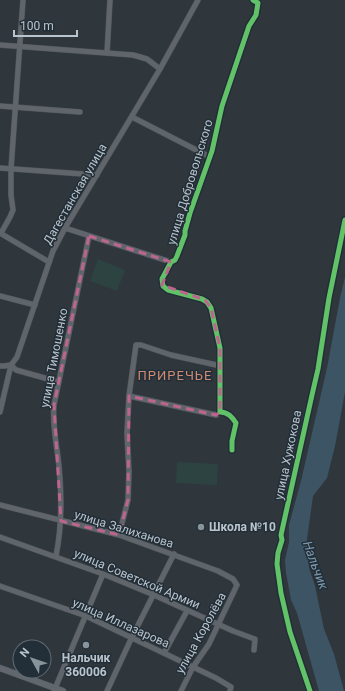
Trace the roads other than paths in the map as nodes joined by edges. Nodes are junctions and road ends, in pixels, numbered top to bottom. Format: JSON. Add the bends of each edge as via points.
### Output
{"nodes":[{"id":1,"x":23,"y":0,"type":"edge"},
{"id":2,"x":110,"y":0,"type":"edge"},
{"id":3,"x":198,"y":0,"type":"edge"},
{"id":4,"x":253,"y":0,"type":"edge"},
{"id":5,"x":0,"y":45,"type":"edge"},
{"id":6,"x":20,"y":46,"type":"junction"},
{"id":7,"x":107,"y":53,"type":"junction"},
{"id":8,"x":160,"y":68,"type":"junction"},
{"id":9,"x":0,"y":106,"type":"edge"},
{"id":10,"x":15,"y":107,"type":"junction"},
{"id":11,"x":80,"y":112,"type":"dead end"},
{"id":12,"x":132,"y":117,"type":"junction"},
{"id":13,"x":210,"y":157,"type":"junction"},
{"id":14,"x":0,"y":168,"type":"edge"},
{"id":15,"x":11,"y":169,"type":"junction"},
{"id":16,"x":97,"y":175,"type":"junction"},
{"id":17,"x":345,"y":220,"type":"edge"},
{"id":18,"x":64,"y":228,"type":"junction"},
{"id":19,"x":0,"y":233,"type":"edge"},
{"id":20,"x":89,"y":236,"type":"junction"},
{"id":21,"x":49,"y":262,"type":"junction"},
{"id":22,"x":171,"y":262,"type":"junction"},
{"id":23,"x":0,"y":296,"type":"edge"},
{"id":24,"x":35,"y":305,"type":"junction"},
{"id":25,"x":11,"y":365,"type":"junction"},
{"id":26,"x":0,"y":366,"type":"edge"},
{"id":27,"x":220,"y":366,"type":"junction"},
{"id":28,"x":59,"y":382,"type":"junction"},
{"id":29,"x":129,"y":396,"type":"junction"},
{"id":30,"x":0,"y":412,"type":"edge"},
{"id":31,"x":220,"y":412,"type":"junction"},
{"id":32,"x":232,"y":450,"type":"dead end"},
{"id":33,"x":0,"y":505,"type":"edge"},
{"id":34,"x":61,"y":520,"type":"junction"},
{"id":35,"x":119,"y":535,"type":"junction"},
{"id":36,"x":0,"y":536,"type":"edge"},
{"id":37,"x":174,"y":554,"type":"junction"},
{"id":38,"x":56,"y":556,"type":"junction"},
{"id":39,"x":103,"y":574,"type":"junction"},
{"id":40,"x":237,"y":583,"type":"joint"},
{"id":41,"x":0,"y":586,"type":"edge"},
{"id":42,"x":154,"y":594,"type":"junction"},
{"id":43,"x":187,"y":611,"type":"junction"},
{"id":44,"x":86,"y":616,"type":"junction"},
{"id":45,"x":219,"y":624,"type":"junction"},
{"id":46,"x":132,"y":637,"type":"junction"},
{"id":47,"x":254,"y":650,"type":"dead end"},
{"id":48,"x":164,"y":653,"type":"junction"},
{"id":49,"x":0,"y":668,"type":"edge"},
{"id":50,"x":193,"y":668,"type":"junction"},
{"id":51,"x":231,"y":689,"type":"edge"},
{"id":52,"x":55,"y":690,"type":"edge"},
{"id":53,"x":62,"y":691,"type":"edge"},
{"id":54,"x":107,"y":691,"type":"edge"},
{"id":55,"x":181,"y":691,"type":"edge"},
{"id":56,"x":310,"y":691,"type":"edge"}],
"edges":[{"from":1,"to":6,"type":"street"},
{"from":2,"to":7,"type":"street"},
{"from":3,"to":8,"type":"street","name":"Дагестанская улица"},
{"from":4,"to":13,"type":"street","name":"улица Добровольского","via":[[258,3],[258,8],[249,26],[222,106]]},
{"from":5,"to":6,"type":"street"},
{"from":6,"to":7,"type":"street"},
{"from":6,"to":10,"type":"street"},
{"from":7,"to":8,"type":"street","via":[[140,56]]},
{"from":8,"to":12,"type":"street","name":"Дагестанская улица"},
{"from":9,"to":10,"type":"street"},
{"from":10,"to":11,"type":"street"},
{"from":10,"to":15,"type":"street"},
{"from":12,"to":13,"type":"street"},
{"from":12,"to":16,"type":"street","name":"Дагестанская улица"},
{"from":13,"to":22,"type":"street","name":"улица Добровольского","via":[[190,213],[182,246],[175,260]]},
{"from":14,"to":15,"type":"street"},
{"from":15,"to":16,"type":"street"},
{"from":15,"to":19,"type":"street","via":[[13,210]]},
{"from":16,"to":18,"type":"street","name":"Дагестанская улица"},
{"from":17,"to":56,"type":"street","name":"улица Хужокова","via":[[318,369],[278,553],[277,572],[284,613]]},
{"from":18,"to":20,"type":"street"},
{"from":18,"to":21,"type":"street","name":"Дагестанская улица"},
{"from":19,"to":21,"type":"street"},
{"from":20,"to":22,"type":"street"},
{"from":20,"to":28,"type":"street","name":"улица Тимошенко"},
{"from":21,"to":24,"type":"street","name":"Дагестанская улица"},
{"from":22,"to":27,"type":"street","name":"улица Добровольского","via":[[162,279],[163,286],[168,290],[192,295],[207,302],[218,335]]},
{"from":23,"to":24,"type":"street"},
{"from":24,"to":25,"type":"street","name":"Дагестанская улица","via":[[17,357]]},
{"from":25,"to":26,"type":"street"},
{"from":25,"to":28,"type":"street","via":[[16,370]]},
{"from":25,"to":30,"type":"street","name":"Дагестанская улица"},
{"from":27,"to":29,"type":"street","via":[[136,345]]},
{"from":27,"to":31,"type":"street","name":"улица Добровольского"},
{"from":28,"to":34,"type":"street","name":"улица Тимошенко","via":[[53,412]]},
{"from":29,"to":31,"type":"street","via":[[216,415]]},
{"from":29,"to":35,"type":"street","via":[[128,500]]},
{"from":31,"to":32,"type":"street","via":[[229,414],[236,423]]},
{"from":33,"to":34,"type":"street","name":"улица Залиханова"},
{"from":34,"to":35,"type":"street","name":"улица Залиханова"},
{"from":34,"to":38,"type":"street","name":"улица Тимошенко"},
{"from":35,"to":37,"type":"street","name":"улица Залиханова"},
{"from":36,"to":38,"type":"street","name":"улица Советской Армии"},
{"from":37,"to":40,"type":"street","name":"улица Залиханова","via":[[218,571]]},
{"from":37,"to":42,"type":"street"},
{"from":38,"to":39,"type":"street","name":"улица Советской Армии"},
{"from":39,"to":42,"type":"street","name":"улица Советской Армии"},
{"from":39,"to":44,"type":"street"},
{"from":40,"to":45,"type":"street","name":"улица Королёва"},
{"from":41,"to":44,"type":"street","name":"улица Иллазарова"},
{"from":42,"to":43,"type":"street","name":"улица Советской Армии"},
{"from":42,"to":46,"type":"street"},
{"from":43,"to":45,"type":"street","name":"улица Советской Армии"},
{"from":43,"to":48,"type":"street"},
{"from":44,"to":46,"type":"street","name":"улица Иллазарова"},
{"from":44,"to":52,"type":"street"},
{"from":45,"to":47,"type":"street","name":"улица Советской Армии","via":[[254,639]]},
{"from":45,"to":50,"type":"street","name":"улица Королёва"},
{"from":46,"to":48,"type":"street","name":"улица Иллазарова"},
{"from":46,"to":54,"type":"street"},
{"from":48,"to":50,"type":"street","name":"улица Иллазарова"},
{"from":49,"to":52,"type":"main road"},
{"from":50,"to":51,"type":"street","name":"улица Иллазарова"},
{"from":50,"to":55,"type":"street","name":"улица Королёва"},
{"from":52,"to":53,"type":"main road"}]}
